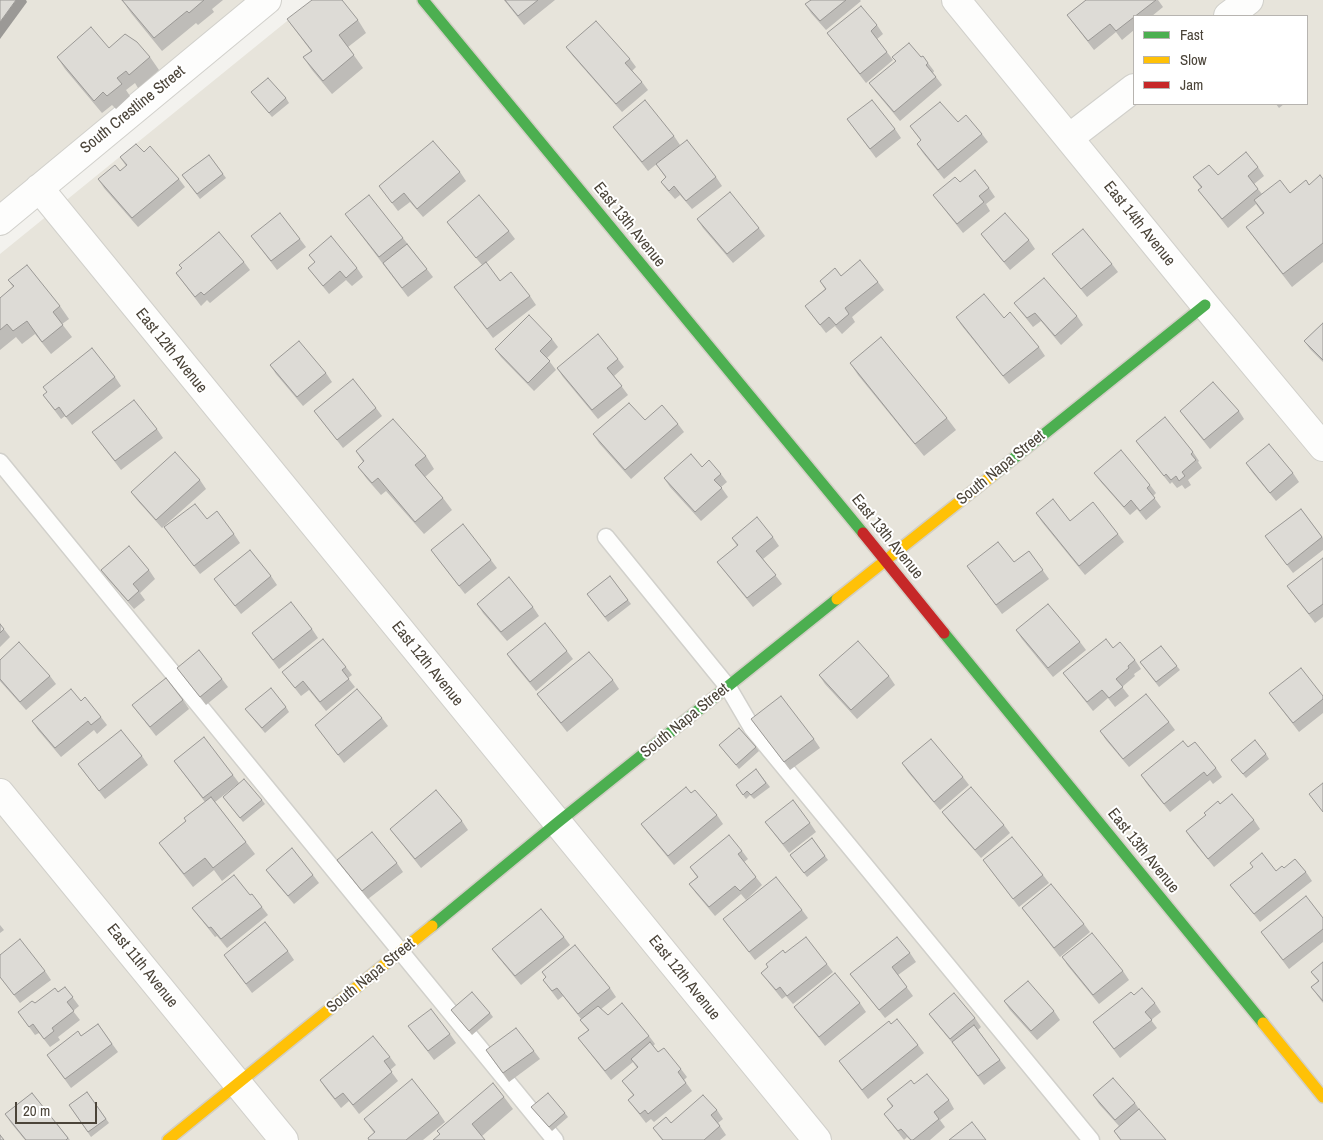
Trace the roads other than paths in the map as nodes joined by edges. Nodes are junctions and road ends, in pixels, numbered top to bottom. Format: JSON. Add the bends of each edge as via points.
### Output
{"nodes":[{"id":1,"x":267,"y":0,"type":"edge"},
{"id":2,"x":424,"y":0,"type":"edge"},
{"id":3,"x":956,"y":0,"type":"edge"},
{"id":4,"x":1249,"y":0,"type":"edge"},
{"id":5,"x":1229,"y":15,"type":"edge"},
{"id":6,"x":1133,"y":89,"type":"edge"},
{"id":7,"x":1069,"y":138,"type":"junction"},
{"id":8,"x":38,"y":188,"type":"junction"},
{"id":9,"x":0,"y":221,"type":"edge"},
{"id":10,"x":1204,"y":305,"type":"junction"},
{"id":11,"x":1323,"y":448,"type":"edge"},
{"id":12,"x":0,"y":462,"type":"edge"},
{"id":13,"x":606,"y":537,"type":"dead end"},
{"id":14,"x":886,"y":561,"type":"junction"},
{"id":15,"x":728,"y":687,"type":"junction"},
{"id":16,"x":0,"y":793,"type":"edge"},
{"id":17,"x":557,"y":823,"type":"junction"},
{"id":18,"x":401,"y":952,"type":"junction"},
{"id":19,"x":238,"y":1084,"type":"junction"},
{"id":20,"x":1323,"y":1097,"type":"edge"},
{"id":21,"x":168,"y":1140,"type":"edge"},
{"id":22,"x":284,"y":1140,"type":"edge"},
{"id":23,"x":555,"y":1140,"type":"edge"},
{"id":24,"x":817,"y":1140,"type":"edge"},
{"id":25,"x":1091,"y":1140,"type":"edge"}],
"edges":[{"from":1,"to":8,"type":"street","name":"South Crestline Street"},
{"from":2,"to":14,"type":"street","name":"East 13th Avenue"},
{"from":3,"to":7,"type":"street","name":"East 14th Avenue"},
{"from":4,"to":5,"type":"street"},
{"from":6,"to":7,"type":"street"},
{"from":7,"to":10,"type":"street","name":"East 14th Avenue"},
{"from":8,"to":9,"type":"street","name":"South Crestline Street"},
{"from":8,"to":17,"type":"street","name":"East 12th Avenue"},
{"from":10,"to":11,"type":"street","name":"East 14th Avenue"},
{"from":10,"to":14,"type":"street","name":"South Napa Street"},
{"from":12,"to":18,"type":"lane"},
{"from":13,"to":15,"type":"lane"},
{"from":14,"to":15,"type":"street","name":"South Napa Street"},
{"from":14,"to":20,"type":"street","name":"East 13th Avenue"},
{"from":15,"to":17,"type":"street","name":"South Napa Street"},
{"from":15,"to":25,"type":"lane","via":[[752,728]]},
{"from":16,"to":19,"type":"street","name":"East 11th Avenue"},
{"from":17,"to":18,"type":"street","name":"South Napa Street"},
{"from":17,"to":24,"type":"street","name":"East 12th Avenue"},
{"from":18,"to":19,"type":"street","name":"South Napa Street"},
{"from":18,"to":23,"type":"lane"},
{"from":19,"to":21,"type":"street","name":"South Napa Street"},
{"from":19,"to":22,"type":"street","name":"East 11th Avenue"}]}
